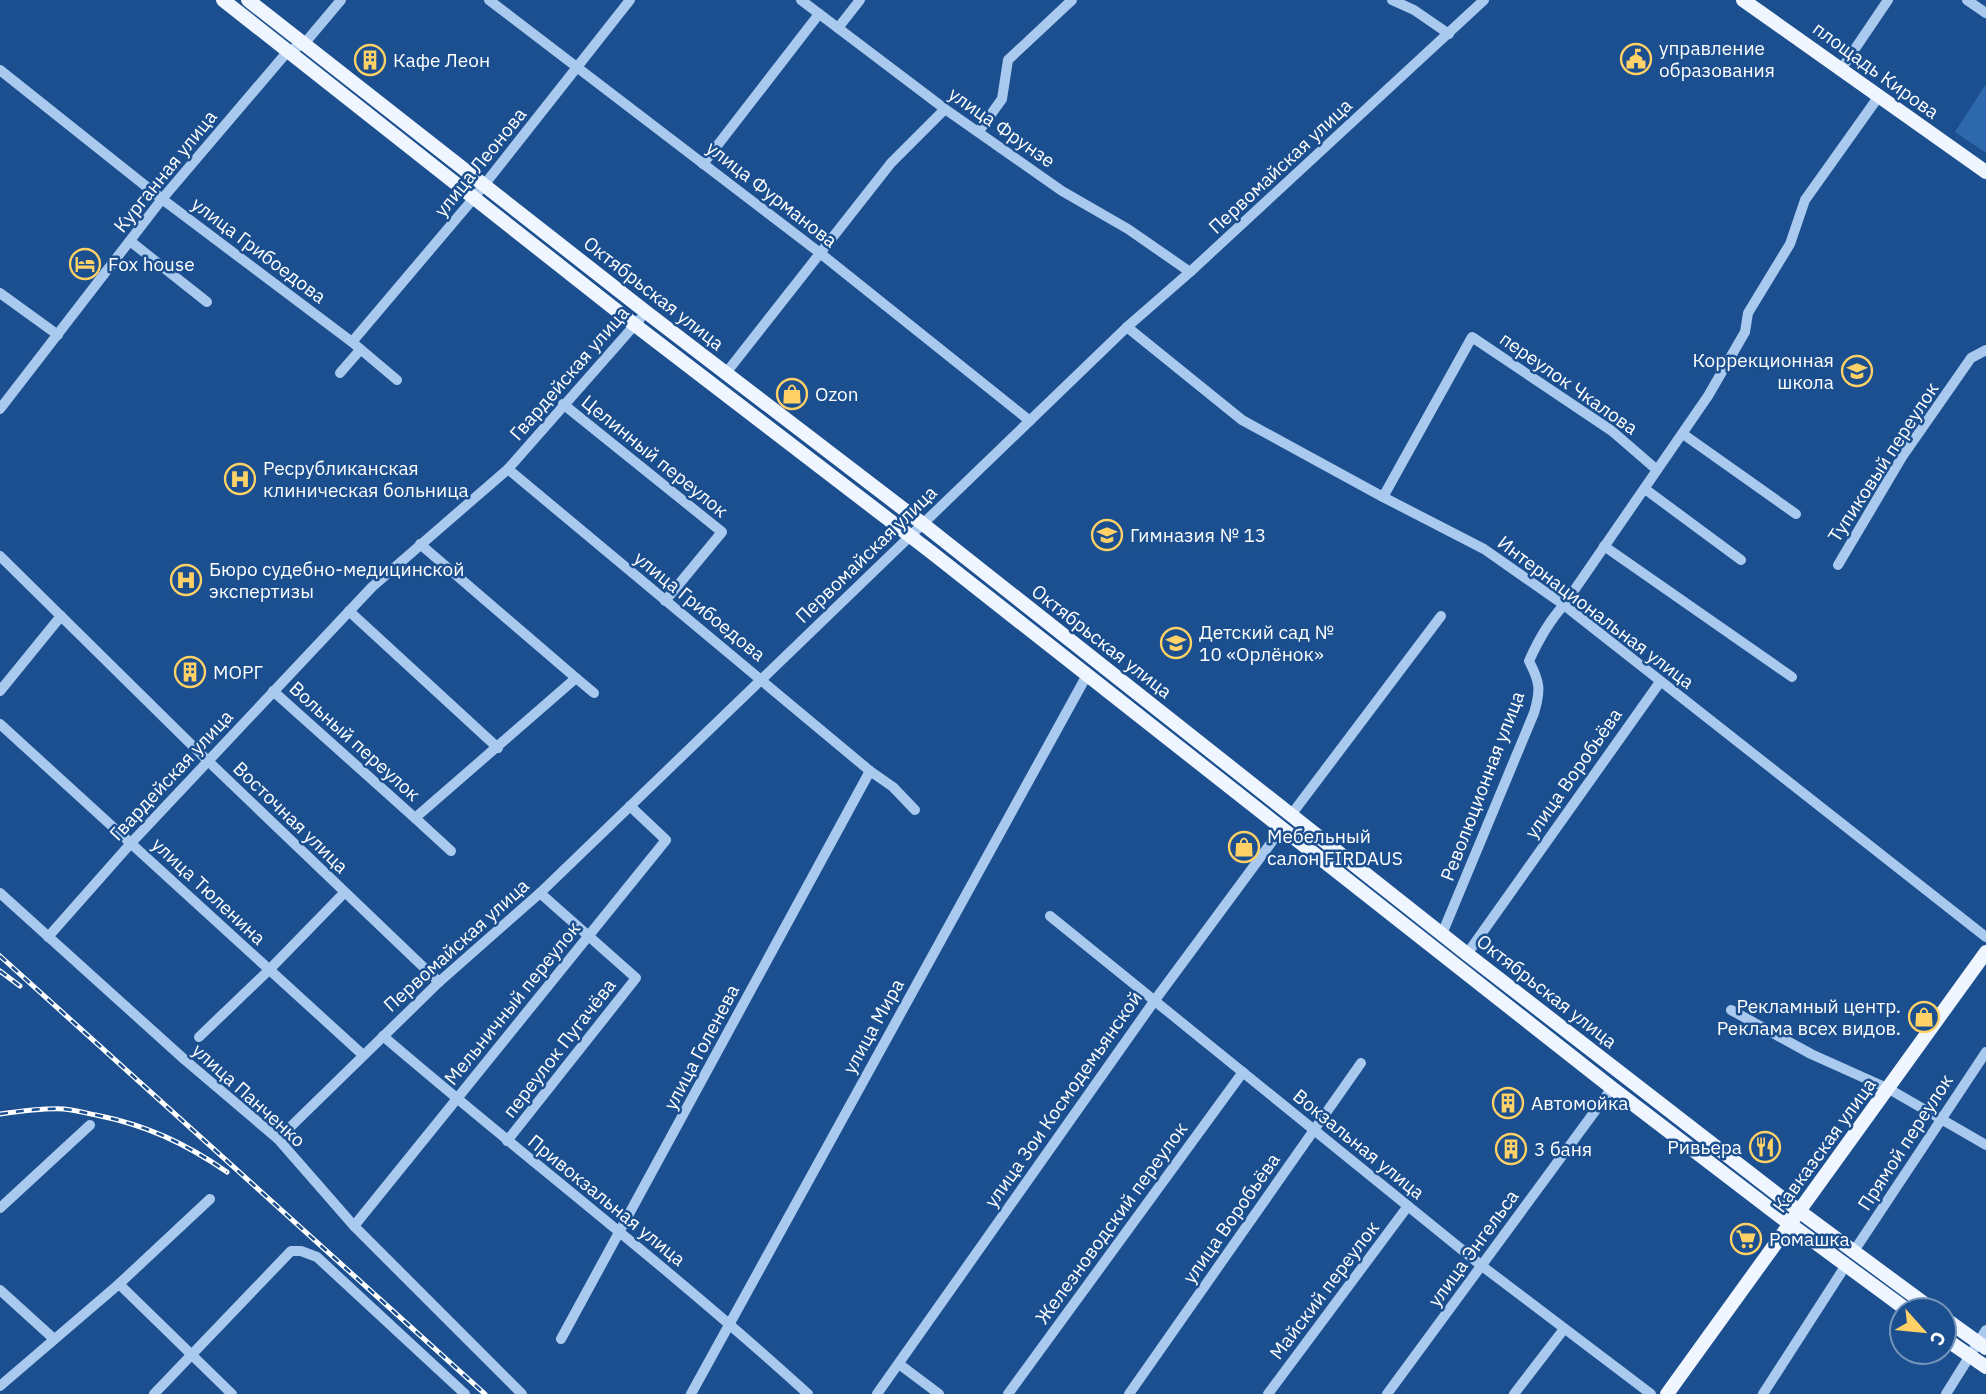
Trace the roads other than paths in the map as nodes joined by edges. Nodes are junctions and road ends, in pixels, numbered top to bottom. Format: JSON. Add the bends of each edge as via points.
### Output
{"nodes":[{"id":1,"x":223,"y":0,"type":"edge"},
{"id":2,"x":248,"y":0,"type":"edge"},
{"id":3,"x":341,"y":0,"type":"edge"},
{"id":4,"x":489,"y":0,"type":"edge"},
{"id":5,"x":630,"y":0,"type":"edge"},
{"id":6,"x":801,"y":0,"type":"edge"},
{"id":7,"x":860,"y":0,"type":"edge"},
{"id":8,"x":1073,"y":0,"type":"edge"},
{"id":9,"x":1392,"y":0,"type":"edge"},
{"id":10,"x":1484,"y":0,"type":"edge"},
{"id":11,"x":1742,"y":0,"type":"edge"},
{"id":12,"x":1888,"y":0,"type":"edge"},
{"id":13,"x":1966,"y":0,"type":"edge"},
{"id":14,"x":1986,"y":13,"type":"edge"},
{"id":15,"x":819,"y":14,"type":"junction"},
{"id":16,"x":838,"y":28,"type":"junction"},
{"id":17,"x":1448,"y":34,"type":"junction"},
{"id":18,"x":304,"y":44,"type":"junction"},
{"id":19,"x":288,"y":51,"type":"junction"},
{"id":20,"x":578,"y":67,"type":"junction"},
{"id":21,"x":1842,"y":68,"type":"junction"},
{"id":22,"x":0,"y":70,"type":"edge"},
{"id":23,"x":1878,"y":96,"type":"junction"},
{"id":24,"x":945,"y":109,"type":"junction"},
{"id":25,"x":979,"y":131,"type":"junction"},
{"id":26,"x":703,"y":164,"type":"junction"},
{"id":27,"x":1986,"y":172,"type":"edge"},
{"id":28,"x":484,"y":185,"type":"junction"},
{"id":29,"x":162,"y":199,"type":"junction"},
{"id":30,"x":473,"y":199,"type":"junction"},
{"id":31,"x":130,"y":242,"type":"junction"},
{"id":32,"x":820,"y":253,"type":"junction"},
{"id":33,"x":1190,"y":272,"type":"junction"},
{"id":34,"x":0,"y":293,"type":"edge"},
{"id":35,"x":207,"y":302,"type":"dead end"},
{"id":36,"x":646,"y":312,"type":"junction"},
{"id":37,"x":635,"y":325,"type":"junction"},
{"id":38,"x":1127,"y":327,"type":"junction"},
{"id":39,"x":58,"y":335,"type":"junction"},
{"id":40,"x":356,"y":346,"type":"junction"},
{"id":41,"x":1986,"y":350,"type":"edge"},
{"id":42,"x":340,"y":373,"type":"dead end"},
{"id":43,"x":726,"y":373,"type":"junction"},
{"id":44,"x":397,"y":380,"type":"dead end"},
{"id":45,"x":563,"y":404,"type":"junction"},
{"id":46,"x":0,"y":409,"type":"edge"},
{"id":47,"x":1030,"y":421,"type":"junction"},
{"id":48,"x":1683,"y":434,"type":"junction"},
{"id":49,"x":508,"y":469,"type":"junction"},
{"id":50,"x":1657,"y":470,"type":"junction"},
{"id":51,"x":1645,"y":489,"type":"junction"},
{"id":52,"x":1383,"y":497,"type":"junction"},
{"id":53,"x":1797,"y":514,"type":"dead end"},
{"id":54,"x":923,"y":524,"type":"junction"},
{"id":55,"x":910,"y":536,"type":"junction"},
{"id":56,"x":420,"y":544,"type":"junction"},
{"id":57,"x":1604,"y":546,"type":"junction"},
{"id":58,"x":0,"y":556,"type":"edge"},
{"id":59,"x":1741,"y":561,"type":"dead end"},
{"id":60,"x":1838,"y":565,"type":"dead end"},
{"id":61,"x":665,"y":601,"type":"junction"},
{"id":62,"x":1564,"y":605,"type":"junction"},
{"id":63,"x":349,"y":611,"type":"junction"},
{"id":64,"x":61,"y":616,"type":"junction"},
{"id":65,"x":1441,"y":616,"type":"dead end"},
{"id":66,"x":1087,"y":675,"type":"junction"},
{"id":67,"x":1792,"y":677,"type":"dead end"},
{"id":68,"x":576,"y":678,"type":"junction"},
{"id":69,"x":762,"y":679,"type":"junction"},
{"id":70,"x":1660,"y":682,"type":"junction"},
{"id":71,"x":0,"y":691,"type":"edge"},
{"id":72,"x":273,"y":691,"type":"junction"},
{"id":73,"x":594,"y":693,"type":"dead end"},
{"id":74,"x":0,"y":724,"type":"edge"},
{"id":75,"x":498,"y":748,"type":"junction"},
{"id":76,"x":207,"y":760,"type":"junction"},
{"id":77,"x":870,"y":771,"type":"junction"},
{"id":78,"x":630,"y":806,"type":"junction"},
{"id":79,"x":915,"y":810,"type":"dead end"},
{"id":80,"x":1291,"y":815,"type":"junction"},
{"id":81,"x":415,"y":818,"type":"junction"},
{"id":82,"x":1282,"y":828,"type":"junction"},
{"id":83,"x":132,"y":842,"type":"junction"},
{"id":84,"x":451,"y":852,"type":"dead end"},
{"id":85,"x":344,"y":893,"type":"junction"},
{"id":86,"x":540,"y":893,"type":"junction"},
{"id":87,"x":0,"y":894,"type":"edge"},
{"id":88,"x":1050,"y":916,"type":"dead end"},
{"id":89,"x":1442,"y":934,"type":"junction"},
{"id":90,"x":588,"y":936,"type":"junction"},
{"id":91,"x":48,"y":937,"type":"junction"},
{"id":92,"x":1986,"y":937,"type":"edge"},
{"id":93,"x":1986,"y":952,"type":"edge"},
{"id":94,"x":1467,"y":954,"type":"junction"},
{"id":95,"x":269,"y":970,"type":"junction"},
{"id":96,"x":439,"y":982,"type":"junction"},
{"id":97,"x":1155,"y":1000,"type":"junction"},
{"id":98,"x":1731,"y":1010,"type":"dead end"},
{"id":99,"x":383,"y":1036,"type":"junction"},
{"id":100,"x":199,"y":1037,"type":"dead end"},
{"id":101,"x":1986,"y":1052,"type":"edge"},
{"id":102,"x":363,"y":1055,"type":"junction"},
{"id":103,"x":1361,"y":1063,"type":"dead end"},
{"id":104,"x":1243,"y":1072,"type":"junction"},
{"id":105,"x":1612,"y":1088,"type":"junction"},
{"id":106,"x":1889,"y":1089,"type":"junction"},
{"id":107,"x":456,"y":1099,"type":"junction"},
{"id":108,"x":1941,"y":1119,"type":"junction"},
{"id":109,"x":90,"y":1125,"type":"dead end"},
{"id":110,"x":1314,"y":1129,"type":"junction"},
{"id":111,"x":278,"y":1139,"type":"junction"},
{"id":112,"x":507,"y":1141,"type":"junction"},
{"id":113,"x":1986,"y":1145,"type":"edge"},
{"id":114,"x":210,"y":1199,"type":"dead end"},
{"id":115,"x":1408,"y":1206,"type":"junction"},
{"id":116,"x":0,"y":1208,"type":"edge"},
{"id":117,"x":1799,"y":1210,"type":"junction"},
{"id":118,"x":1790,"y":1224,"type":"junction"},
{"id":119,"x":354,"y":1226,"type":"junction"},
{"id":120,"x":620,"y":1233,"type":"junction"},
{"id":121,"x":1854,"y":1251,"type":"junction"},
{"id":122,"x":1846,"y":1265,"type":"junction"},
{"id":123,"x":1482,"y":1266,"type":"junction"},
{"id":124,"x":119,"y":1284,"type":"junction"},
{"id":125,"x":0,"y":1290,"type":"edge"},
{"id":126,"x":1888,"y":1296,"type":"edge"},
{"id":127,"x":1915,"y":1296,"type":"edge"},
{"id":128,"x":729,"y":1322,"type":"junction"},
{"id":129,"x":1958,"y":1328,"type":"edge"},
{"id":130,"x":1564,"y":1329,"type":"junction"},
{"id":131,"x":1986,"y":1330,"type":"edge"},
{"id":132,"x":54,"y":1339,"type":"junction"},
{"id":133,"x":561,"y":1339,"type":"dead end"},
{"id":134,"x":1982,"y":1345,"type":"edge"},
{"id":135,"x":1958,"y":1348,"type":"edge"},
{"id":136,"x":192,"y":1354,"type":"junction"},
{"id":137,"x":1969,"y":1356,"type":"junction"},
{"id":138,"x":899,"y":1364,"type":"junction"},
{"id":139,"x":1986,"y":1367,"type":"edge"},
{"id":140,"x":0,"y":1386,"type":"edge"},
{"id":141,"x":154,"y":1394,"type":"edge"},
{"id":142,"x":232,"y":1394,"type":"edge"},
{"id":143,"x":465,"y":1394,"type":"edge"},
{"id":144,"x":522,"y":1394,"type":"edge"},
{"id":145,"x":691,"y":1394,"type":"edge"},
{"id":146,"x":808,"y":1394,"type":"edge"},
{"id":147,"x":877,"y":1394,"type":"edge"},
{"id":148,"x":939,"y":1394,"type":"edge"},
{"id":149,"x":1008,"y":1394,"type":"edge"},
{"id":150,"x":1129,"y":1394,"type":"edge"},
{"id":151,"x":1268,"y":1394,"type":"edge"},
{"id":152,"x":1387,"y":1394,"type":"edge"},
{"id":153,"x":1514,"y":1394,"type":"edge"},
{"id":154,"x":1651,"y":1394,"type":"edge"},
{"id":155,"x":1667,"y":1394,"type":"edge"},
{"id":156,"x":1763,"y":1394,"type":"edge"},
{"id":157,"x":1946,"y":1394,"type":"edge"}],
"edges":[{"from":1,"to":19,"type":"main road","name":"Октябрьская улица"},
{"from":2,"to":18,"type":"main road","name":"Октябрьская улица"},
{"from":3,"to":18,"type":"street","name":"Курганная улица"},
{"from":4,"to":20,"type":"street","name":"улица Фурманова"},
{"from":5,"to":20,"type":"street","name":"улица Леонова"},
{"from":6,"to":15,"type":"street","name":"улица Фрунзе"},
{"from":7,"to":16,"type":"street"},
{"from":8,"to":25,"type":"street","via":[[1008,60],[1002,99]]},
{"from":9,"to":17,"type":"street"},
{"from":10,"to":17,"type":"street","name":"Первомайская улица"},
{"from":11,"to":21,"type":"main road","name":"площадь Кирова"},
{"from":12,"to":21,"type":"street"},
{"from":13,"to":14,"type":"street"},
{"from":15,"to":16,"type":"street","name":"улица Фрунзе"},
{"from":15,"to":26,"type":"street"},
{"from":16,"to":24,"type":"street","name":"улица Фрунзе"},
{"from":17,"to":33,"type":"street","name":"Первомайская улица"},
{"from":18,"to":19,"type":"street","name":"Курганная улица"},
{"from":18,"to":28,"type":"main road","name":"Октябрьская улица"},
{"from":19,"to":29,"type":"street","name":"Курганная улица"},
{"from":19,"to":30,"type":"main road","name":"Октябрьская улица"},
{"from":20,"to":26,"type":"street","name":"улица Фурманова"},
{"from":20,"to":28,"type":"street","name":"улица Леонова"},
{"from":21,"to":23,"type":"main road","name":"площадь Кирова"},
{"from":22,"to":29,"type":"street","name":"улица Грибоедова"},
{"from":23,"to":27,"type":"main road","name":"площадь Кирова"},
{"from":23,"to":48,"type":"street","name":"Революционная улица","via":[[1805,200],[1790,244],[1748,313],[1745,332]]},
{"from":24,"to":25,"type":"street","name":"улица Фрунзе"},
{"from":24,"to":32,"type":"street","via":[[891,163]]},
{"from":25,"to":33,"type":"street","name":"улица Фрунзе","via":[[1062,191]]},
{"from":26,"to":32,"type":"street","name":"улица Фурманова"},
{"from":28,"to":30,"type":"street","name":"улица Леонова"},
{"from":28,"to":36,"type":"main road","name":"Октябрьская улица"},
{"from":29,"to":31,"type":"street","name":"Курганная улица"},
{"from":29,"to":40,"type":"street","name":"улица Грибоедова"},
{"from":30,"to":37,"type":"main road","name":"Октябрьская улица"},
{"from":30,"to":40,"type":"street","name":"улица Леонова"},
{"from":31,"to":35,"type":"street"},
{"from":31,"to":39,"type":"street","name":"Курганная улица"},
{"from":32,"to":43,"type":"street"},
{"from":32,"to":47,"type":"street","name":"улица Фурманова"},
{"from":33,"to":38,"type":"street","name":"Первомайская улица"},
{"from":34,"to":39,"type":"street"},
{"from":36,"to":37,"type":"street","name":"Гвардейская улица"},
{"from":36,"to":43,"type":"main road","name":"Октябрьская улица"},
{"from":37,"to":45,"type":"street","name":"Гвардейская улица"},
{"from":37,"to":55,"type":"main road","name":"Октябрьская улица"},
{"from":38,"to":47,"type":"street","name":"Первомайская улица"},
{"from":38,"to":52,"type":"street","name":"Интернациональная улица","via":[[1242,419]]},
{"from":39,"to":46,"type":"street","name":"Курганная улица"},
{"from":40,"to":42,"type":"street","name":"улица Леонова"},
{"from":40,"to":44,"type":"street","name":"улица Грибоедова"},
{"from":41,"to":60,"type":"street","name":"Тупиковый переулок","via":[[1971,358],[1902,457]]},
{"from":43,"to":54,"type":"main road","name":"Октябрьская улица"},
{"from":45,"to":49,"type":"street","name":"Гвардейская улица"},
{"from":45,"to":61,"type":"street","name":"Целинный переулок","via":[[722,532]]},
{"from":47,"to":54,"type":"street","name":"Первомайская улица"},
{"from":48,"to":50,"type":"street","name":"Революционная улица"},
{"from":48,"to":53,"type":"street"},
{"from":49,"to":56,"type":"street","name":"Гвардейская улица"},
{"from":49,"to":61,"type":"street","name":"улица Грибоедова"},
{"from":50,"to":51,"type":"street","name":"Революционная улица"},
{"from":50,"to":52,"type":"street","name":"переулок Чкалова","via":[[1612,431],[1472,337]]},
{"from":51,"to":57,"type":"street","name":"Революционная улица"},
{"from":51,"to":59,"type":"street"},
{"from":52,"to":62,"type":"street","name":"Интернациональная улица","via":[[1484,549]]},
{"from":54,"to":55,"type":"street","name":"Первомайская улица"},
{"from":54,"to":80,"type":"main road","name":"Октябрьская улица"},
{"from":55,"to":66,"type":"main road","name":"Октябрьская улица"},
{"from":55,"to":69,"type":"street","name":"Первомайская улица"},
{"from":56,"to":63,"type":"street","name":"Гвардейская улица"},
{"from":56,"to":68,"type":"street"},
{"from":57,"to":62,"type":"street","name":"Революционная улица"},
{"from":57,"to":67,"type":"street"},
{"from":58,"to":64,"type":"street","name":"Восточная улица"},
{"from":61,"to":69,"type":"street","name":"улица Грибоедова"},
{"from":62,"to":70,"type":"street","name":"Интернациональная улица"},
{"from":62,"to":89,"type":"street","name":"Революционная улица","via":[[1529,661],[1539,679],[1534,713]]},
{"from":63,"to":72,"type":"street","name":"Гвардейская улица"},
{"from":63,"to":75,"type":"street"},
{"from":64,"to":71,"type":"street"},
{"from":64,"to":76,"type":"street","name":"Восточная улица"},
{"from":65,"to":80,"type":"street"},
{"from":66,"to":82,"type":"main road","name":"Октябрьская улица"},
{"from":66,"to":128,"type":"street","name":"улица Мира"},
{"from":68,"to":73,"type":"street"},
{"from":68,"to":75,"type":"street","name":"Вольный переулок"},
{"from":69,"to":77,"type":"street","name":"улица Грибоедова"},
{"from":69,"to":78,"type":"street","name":"Первомайская улица"},
{"from":70,"to":92,"type":"street","name":"Интернациональная улица"},
{"from":70,"to":94,"type":"street","name":"улица Воробьёва"},
{"from":72,"to":76,"type":"street","name":"Гвардейская улица"},
{"from":72,"to":81,"type":"street","name":"Вольный переулок"},
{"from":74,"to":83,"type":"street","name":"улица Тюленина"},
{"from":75,"to":81,"type":"street","name":"Вольный переулок"},
{"from":76,"to":83,"type":"street","name":"Гвардейская улица"},
{"from":76,"to":85,"type":"street","name":"Восточная улица"},
{"from":77,"to":79,"type":"street","name":"улица Грибоедова"},
{"from":77,"to":120,"type":"street","name":"улица Голенева"},
{"from":78,"to":86,"type":"street","name":"Первомайская улица"},
{"from":78,"to":90,"type":"street","name":"Мельничный переулок","via":[[666,840]]},
{"from":80,"to":89,"type":"main road","name":"Октябрьская улица"},
{"from":81,"to":84,"type":"street","name":"Вольный переулок"},
{"from":82,"to":97,"type":"street","name":"улица Зои Космодемьянской"},
{"from":82,"to":105,"type":"main road","name":"Октябрьская улица"},
{"from":83,"to":91,"type":"street","name":"Гвардейская улица"},
{"from":83,"to":95,"type":"street","name":"улица Тюленина"},
{"from":85,"to":95,"type":"street"},
{"from":85,"to":96,"type":"street","name":"Восточная улица"},
{"from":86,"to":90,"type":"street","name":"переулок Пугачёва"},
{"from":86,"to":96,"type":"street","name":"Первомайская улица"},
{"from":87,"to":91,"type":"street","name":"улица Панченко"},
{"from":88,"to":97,"type":"street","name":"Вокзальная улица"},
{"from":89,"to":94,"type":"main road","name":"Октябрьская улица"},
{"from":90,"to":107,"type":"street","name":"Мельничный переулок"},
{"from":90,"to":112,"type":"street","name":"переулок Пугачёва","via":[[636,978]]},
{"from":91,"to":111,"type":"street","name":"улица Панченко"},
{"from":93,"to":106,"type":"main road","name":"Кавказская улица"},
{"from":94,"to":117,"type":"main road","name":"Октябрьская улица"},
{"from":95,"to":100,"type":"street"},
{"from":95,"to":102,"type":"street","name":"улица Тюленина"},
{"from":96,"to":99,"type":"street","name":"Первомайская улица"},
{"from":97,"to":104,"type":"street","name":"Вокзальная улица"},
{"from":97,"to":138,"type":"street","name":"улица Зои Космодемьянской"},
{"from":98,"to":106,"type":"street","via":[[1811,1054]]},
{"from":99,"to":102,"type":"street","name":"Первомайская улица"},
{"from":99,"to":107,"type":"street","name":"Привокзальная улица"},
{"from":101,"to":108,"type":"street","name":"Прямой переулок"},
{"from":102,"to":111,"type":"street","name":"Первомайская улица"},
{"from":103,"to":110,"type":"street","name":"улица Воробьёва"},
{"from":104,"to":110,"type":"street","name":"Вокзальная улица"},
{"from":104,"to":149,"type":"street","name":"Железноводский переулок"},
{"from":105,"to":118,"type":"main road","name":"Октябрьская улица"},
{"from":105,"to":123,"type":"street","name":"улица Энгельса"},
{"from":106,"to":108,"type":"street"},
{"from":106,"to":117,"type":"main road","name":"Кавказская улица"},
{"from":107,"to":112,"type":"street","name":"Привокзальная улица"},
{"from":107,"to":119,"type":"street","name":"Мельничный переулок"},
{"from":108,"to":113,"type":"street"},
{"from":108,"to":121,"type":"street","name":"Прямой переулок"},
{"from":109,"to":116,"type":"street"},
{"from":110,"to":115,"type":"street","name":"Вокзальная улица"},
{"from":110,"to":150,"type":"street","name":"улица Воробьёва"},
{"from":111,"to":119,"type":"street","name":"улица Панченко"},
{"from":112,"to":120,"type":"street","name":"Привокзальная улица"},
{"from":114,"to":124,"type":"street"},
{"from":115,"to":123,"type":"street","name":"Вокзальная улица"},
{"from":115,"to":151,"type":"street","name":"Майский переулок"},
{"from":117,"to":118,"type":"main road","name":"Кавказская улица"},
{"from":117,"to":121,"type":"main road","name":"Октябрьская улица"},
{"from":118,"to":122,"type":"main road","name":"Октябрьская улица"},
{"from":118,"to":155,"type":"main road","name":"Кавказская улица"},
{"from":119,"to":144,"type":"street","name":"улица Панченко"},
{"from":120,"to":128,"type":"street","name":"Привокзальная улица"},
{"from":120,"to":133,"type":"street","name":"улица Голенева"},
{"from":121,"to":127,"type":"main road","name":"Октябрьская улица"},
{"from":122,"to":126,"type":"main road","name":"Октябрьская улица"},
{"from":122,"to":156,"type":"street"},
{"from":123,"to":130,"type":"street","name":"Вокзальная улица"},
{"from":123,"to":152,"type":"street","name":"улица Энгельса"},
{"from":124,"to":132,"type":"street"},
{"from":124,"to":136,"type":"street"},
{"from":125,"to":132,"type":"street"},
{"from":128,"to":145,"type":"street","name":"улица Мира"},
{"from":128,"to":146,"type":"street","name":"Привокзальная улица"},
{"from":129,"to":134,"type":"main road"},
{"from":130,"to":153,"type":"street"},
{"from":130,"to":154,"type":"street","name":"Вокзальная улица"},
{"from":131,"to":134,"type":"street"},
{"from":132,"to":140,"type":"street"},
{"from":134,"to":137,"type":"street"},
{"from":135,"to":137,"type":"main road"},
{"from":136,"to":141,"type":"street"},
{"from":136,"to":142,"type":"street"},
{"from":136,"to":143,"type":"street","via":[[291,1251],[301,1251],[317,1257]]},
{"from":137,"to":139,"type":"main road"},
{"from":137,"to":157,"type":"street"},
{"from":138,"to":147,"type":"street","name":"улица Зои Космодемьянской"},
{"from":138,"to":148,"type":"street"}]}
